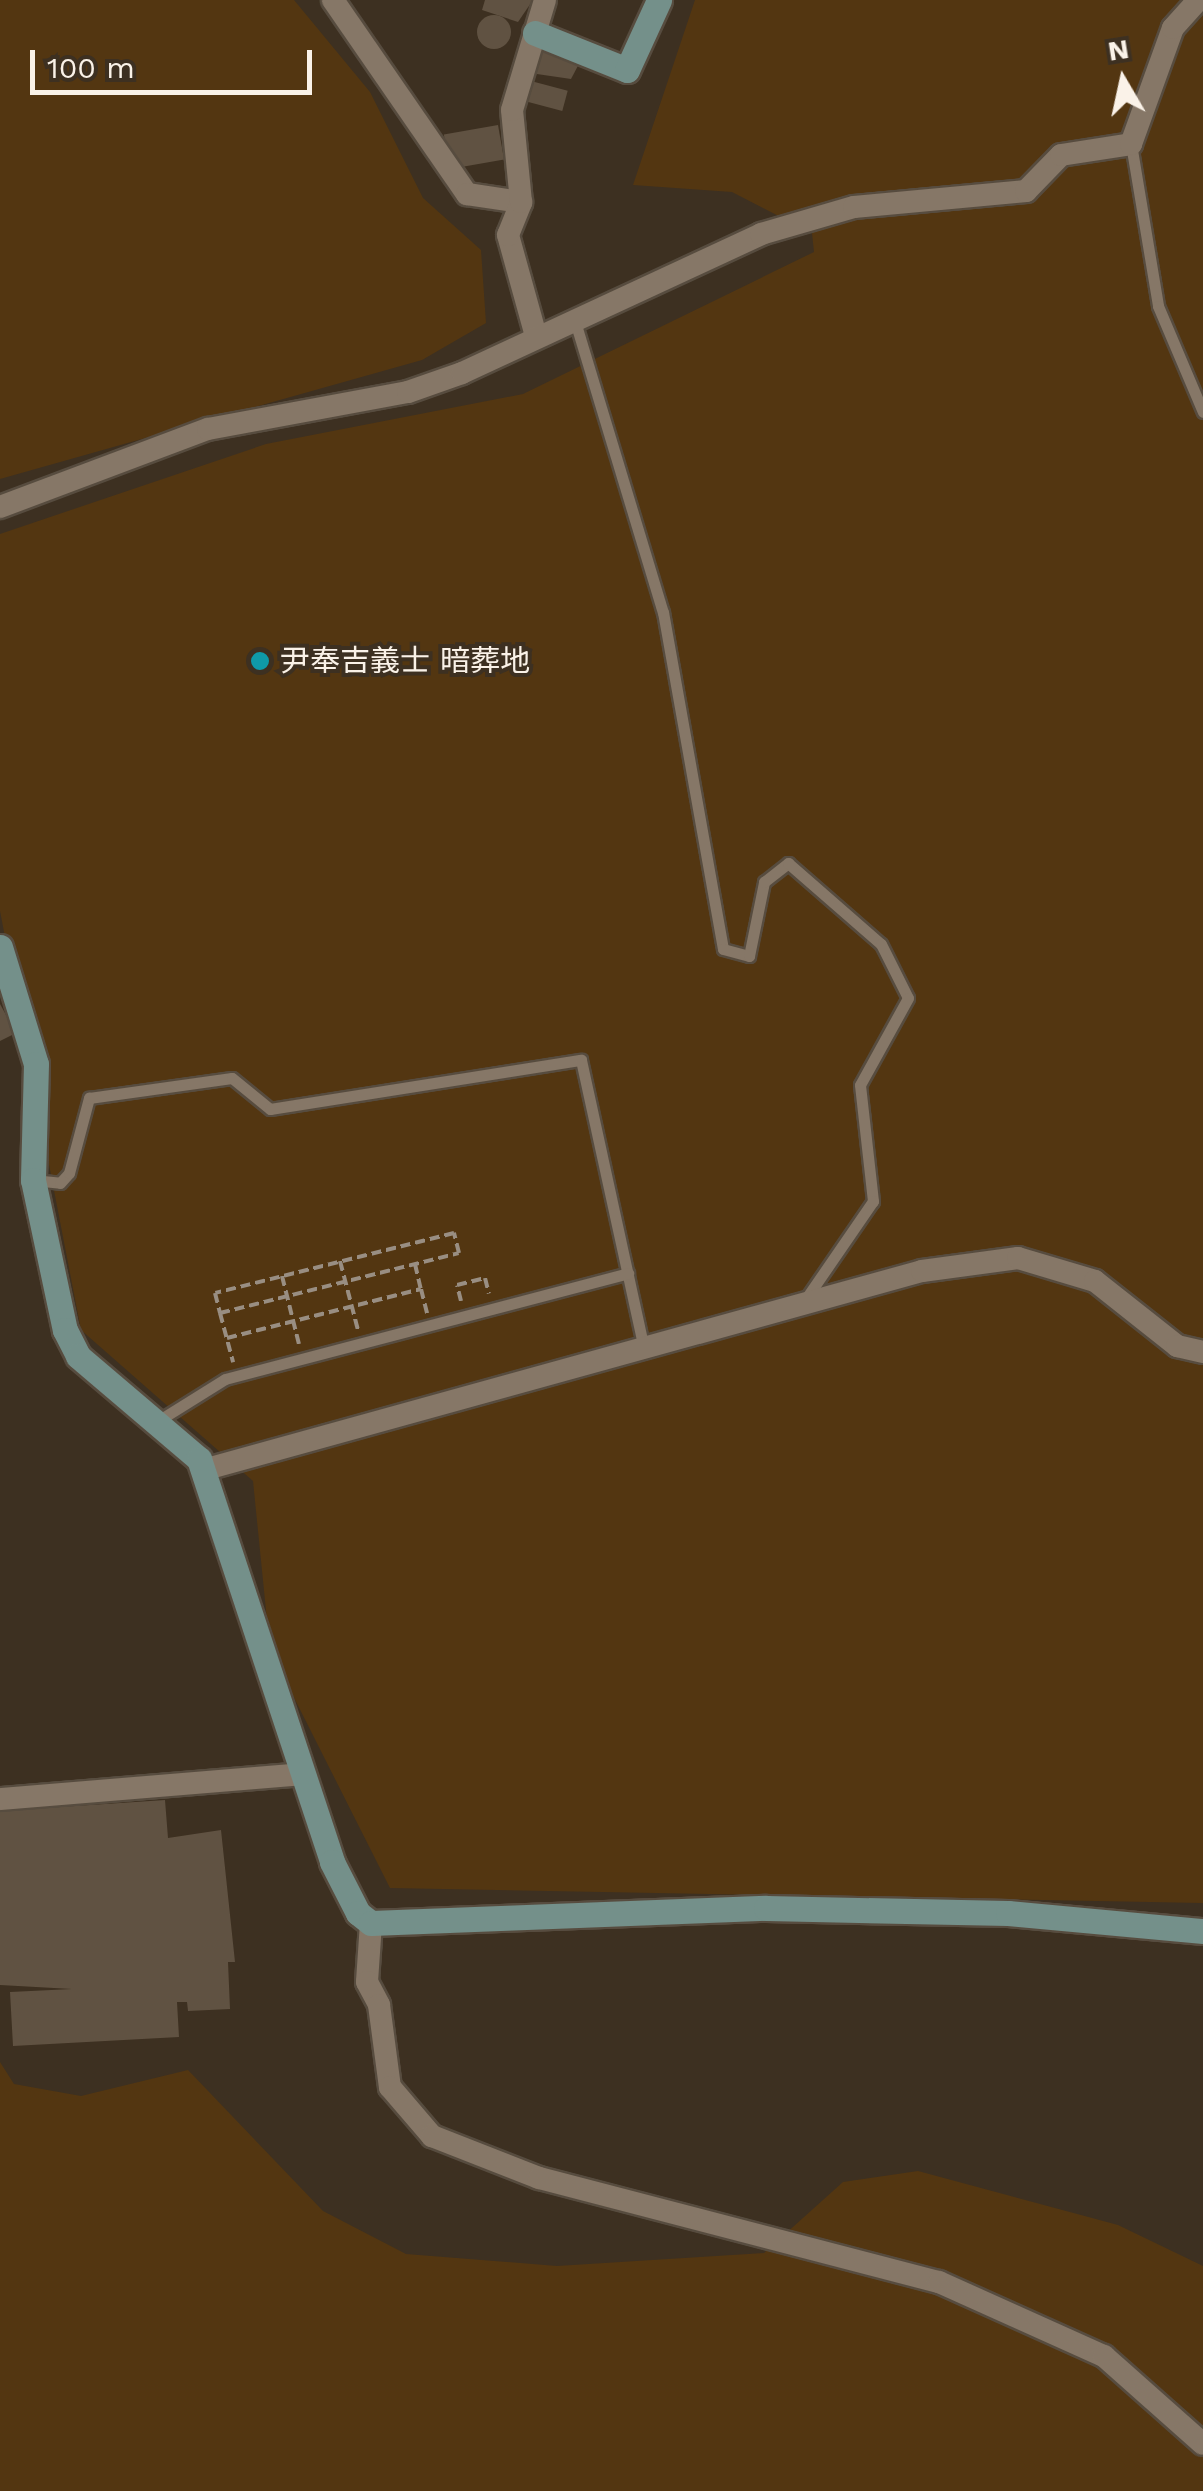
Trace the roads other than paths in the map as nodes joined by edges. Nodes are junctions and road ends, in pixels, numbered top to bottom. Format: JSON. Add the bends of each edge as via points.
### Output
{"nodes":[{"id":1,"x":333,"y":0,"type":"edge"},
{"id":2,"x":545,"y":0,"type":"edge"},
{"id":3,"x":659,"y":0,"type":"edge"},
{"id":4,"x":1198,"y":0,"type":"edge"},
{"id":5,"x":535,"y":32,"type":"junction"},
{"id":6,"x":1131,"y":144,"type":"junction"},
{"id":7,"x":521,"y":202,"type":"junction"},
{"id":8,"x":574,"y":318,"type":"junction"},
{"id":9,"x":536,"y":336,"type":"junction"},
{"id":10,"x":1203,"y":412,"type":"edge"},
{"id":11,"x":0,"y":508,"type":"edge"},
{"id":12,"x":0,"y":946,"type":"edge"},
{"id":13,"x":33,"y":1180,"type":"junction"},
{"id":14,"x":628,"y":1273,"type":"junction"},
{"id":15,"x":803,"y":1303,"type":"junction"},
{"id":16,"x":644,"y":1348,"type":"junction"},
{"id":17,"x":1203,"y":1352,"type":"edge"},
{"id":18,"x":161,"y":1419,"type":"junction"},
{"id":19,"x":203,"y":1470,"type":"junction"},
{"id":20,"x":302,"y":1774,"type":"junction"},
{"id":21,"x":0,"y":1799,"type":"edge"},
{"id":22,"x":372,"y":1924,"type":"junction"},
{"id":23,"x":1203,"y":1931,"type":"edge"},
{"id":24,"x":1203,"y":2444,"type":"edge"}],
"edges":[{"from":1,"to":7,"type":"street","via":[[467,194]]},
{"from":2,"to":5,"type":"street"},
{"from":3,"to":5,"type":"street","via":[[628,70]]},
{"from":4,"to":6,"type":"street","via":[[1173,28]]},
{"from":5,"to":7,"type":"street","via":[[512,110]]},
{"from":6,"to":8,"type":"street","via":[[1061,155],[1026,191],[854,207],[762,234]]},
{"from":6,"to":10,"type":"lane","via":[[1132,191],[1158,306]]},
{"from":7,"to":9,"type":"street","via":[[508,235]]},
{"from":8,"to":9,"type":"street"},
{"from":8,"to":15,"type":"lane","via":[[663,612],[723,950],[749,956],[764,882],[788,863],[881,944],[908,998],[860,1085],[873,1200]]},
{"from":9,"to":11,"type":"street","via":[[408,392],[208,429]]},
{"from":12,"to":13,"type":"street","via":[[36,1064]]},
{"from":13,"to":14,"type":"lane","via":[[60,1183],[69,1173],[89,1098],[232,1078],[270,1109],[581,1060]]},
{"from":13,"to":18,"type":"street","via":[[78,1356]]},
{"from":14,"to":16,"type":"lane"},
{"from":14,"to":18,"type":"lane","via":[[490,1301],[430,1325],[236,1376]]},
{"from":15,"to":16,"type":"street"},
{"from":15,"to":17,"type":"street","via":[[922,1270],[1049,1261],[1095,1280],[1177,1346]]},
{"from":16,"to":19,"type":"street"},
{"from":18,"to":19,"type":"street"},
{"from":19,"to":20,"type":"street"},
{"from":20,"to":21,"type":"street"},
{"from":20,"to":22,"type":"street","via":[[345,1890]]},
{"from":22,"to":23,"type":"street","via":[[766,1908],[1008,1913]]},
{"from":22,"to":24,"type":"street","via":[[366,1982],[379,2005],[390,2087],[432,2136],[539,2178],[976,2296],[1104,2356]]}]}
